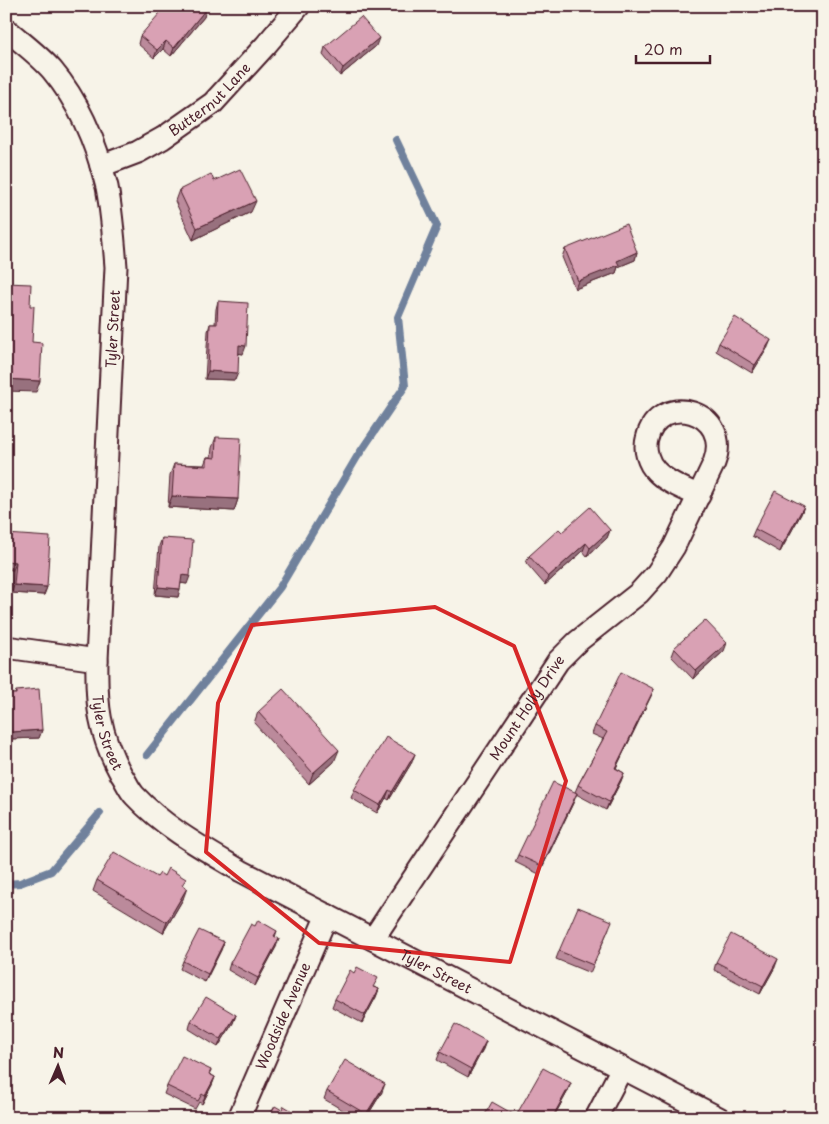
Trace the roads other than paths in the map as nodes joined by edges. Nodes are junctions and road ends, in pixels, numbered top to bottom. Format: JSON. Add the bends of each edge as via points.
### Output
{"nodes":[{"id":1,"x":299,"y":6,"type":"edge"},
{"id":2,"x":6,"y":29,"type":"edge"},
{"id":3,"x":100,"y":166,"type":"junction"},
{"id":4,"x":699,"y":496,"type":"dead end"},
{"id":5,"x":6,"y":647,"type":"edge"},
{"id":6,"x":97,"y":660,"type":"junction"},
{"id":7,"x":327,"y":915,"type":"junction"},
{"id":8,"x":373,"y":939,"type":"junction"},
{"id":9,"x":622,"y":1068,"type":"junction"},
{"id":10,"x":239,"y":1118,"type":"edge"},
{"id":11,"x":596,"y":1118,"type":"edge"},
{"id":12,"x":720,"y":1118,"type":"edge"}],
"edges":[{"from":1,"to":3,"type":"street","name":"Butternut Lane","via":[[212,103],[163,138],[138,152]]},
{"from":2,"to":3,"type":"street","name":"Tyler Street","via":[[50,68],[64,86],[78,111]]},
{"from":3,"to":6,"type":"street","name":"Tyler Street","via":[[112,216],[116,267]]},
{"from":4,"to":8,"type":"street","name":"Mount Holly Drive","via":[[658,573],[558,661]]},
{"from":5,"to":6,"type":"street"},
{"from":6,"to":7,"type":"street","name":"Tyler Street","via":[[97,704],[103,733],[134,795],[158,818],[194,844]]},
{"from":7,"to":8,"type":"street","name":"Tyler Street"},
{"from":7,"to":10,"type":"street","name":"Woodside Avenue"},
{"from":8,"to":9,"type":"street","name":"Tyler Street"},
{"from":9,"to":11,"type":"street"},
{"from":9,"to":12,"type":"street","name":"Tyler Street"}]}
